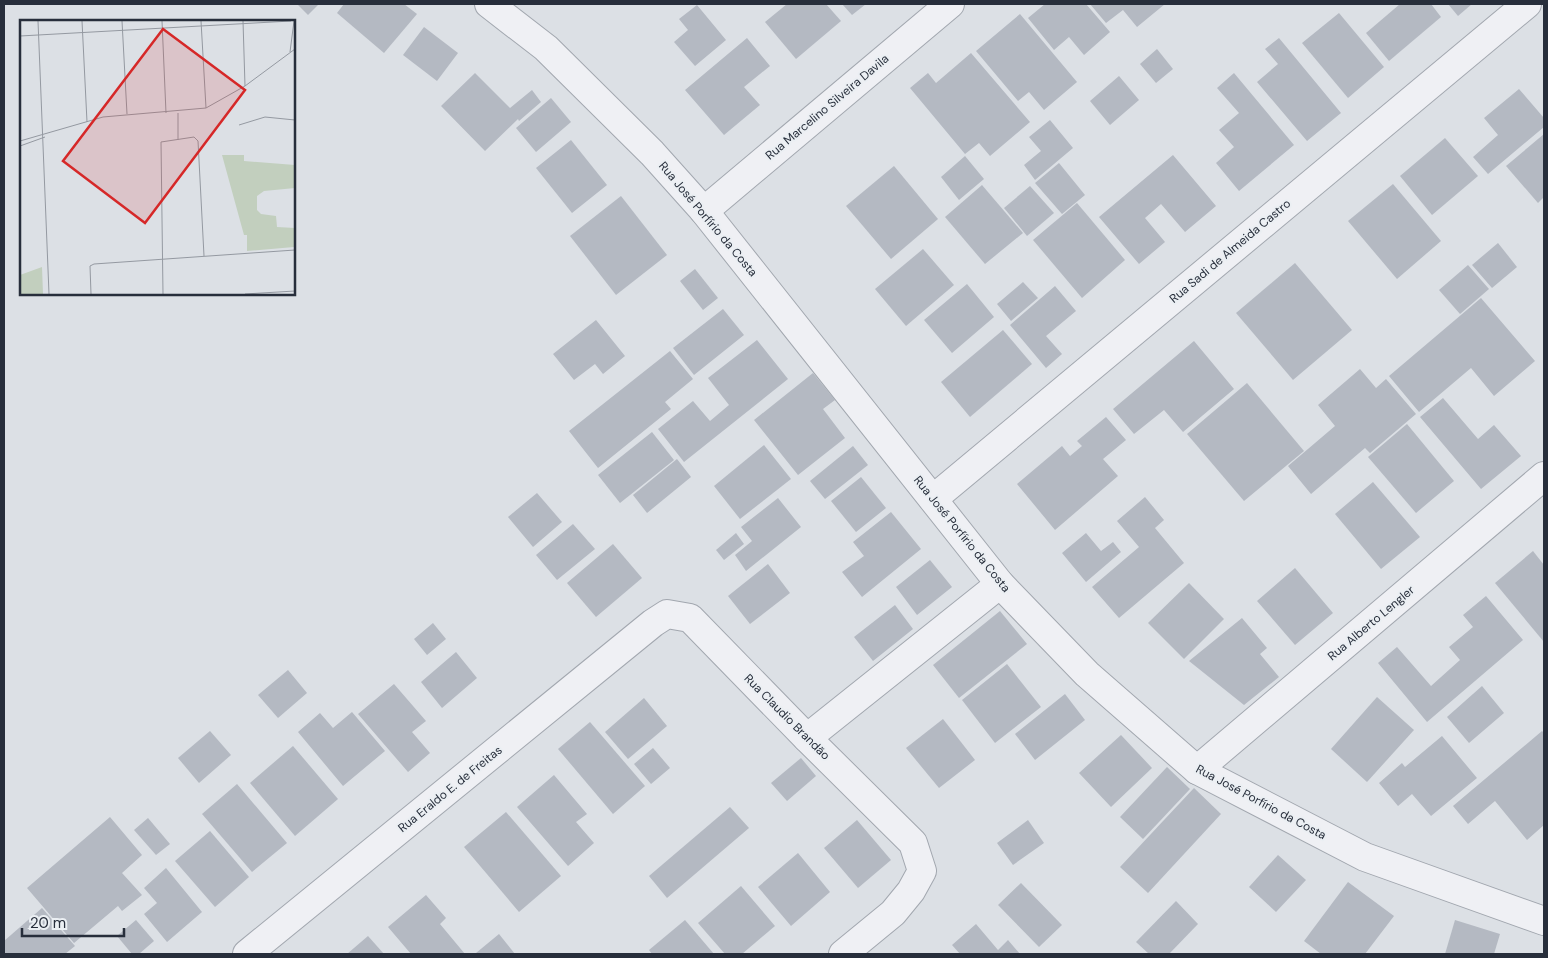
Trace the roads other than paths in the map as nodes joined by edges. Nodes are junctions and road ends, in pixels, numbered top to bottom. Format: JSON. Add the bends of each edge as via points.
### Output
{"nodes":[{"id":1,"x":489,"y":4,"type":"edge"},
{"id":2,"x":950,"y":4,"type":"edge"},
{"id":3,"x":1527,"y":4,"type":"edge"},
{"id":4,"x":704,"y":211,"type":"junction"},
{"id":5,"x":1544,"y":476,"type":"edge"},
{"id":6,"x":933,"y":499,"type":"junction"},
{"id":7,"x":1000,"y":584,"type":"junction"},
{"id":8,"x":653,"y":623,"type":"joint"},
{"id":9,"x":807,"y":738,"type":"junction"},
{"id":10,"x":1197,"y":770,"type":"junction"},
{"id":11,"x":1544,"y":920,"type":"edge"},
{"id":12,"x":247,"y":954,"type":"edge"},
{"id":13,"x":843,"y":954,"type":"edge"}],
"edges":[{"from":1,"to":4,"type":"street","name":"Rua José Porfírio da Costa","via":[[546,48],[652,153]]},
{"from":2,"to":4,"type":"street","name":"Rua Marcelino Silveira Davila"},
{"from":3,"to":6,"type":"street","name":"Rua Sadi de Almeida Castro"},
{"from":4,"to":6,"type":"street","name":"Rua José Porfírio da Costa"},
{"from":5,"to":10,"type":"street","name":"Rua Alberto Lengler"},
{"from":6,"to":7,"type":"street","name":"Rua José Porfírio da Costa"},
{"from":7,"to":9,"type":"street"},
{"from":7,"to":10,"type":"street","name":"Rua José Porfírio da Costa","via":[[1087,674]]},
{"from":8,"to":9,"type":"street","name":"Rua Claudio Brandão","via":[[667,614],[690,618]]},
{"from":8,"to":12,"type":"street","name":"Rua Eraldo E. de Freitas"},
{"from":9,"to":13,"type":"street","name":"Rua Claudio Brandão","via":[[913,843],[922,870],[912,891],[893,913]]},
{"from":10,"to":11,"type":"street","name":"Rua José Porfírio da Costa","via":[[1365,857]]}]}
